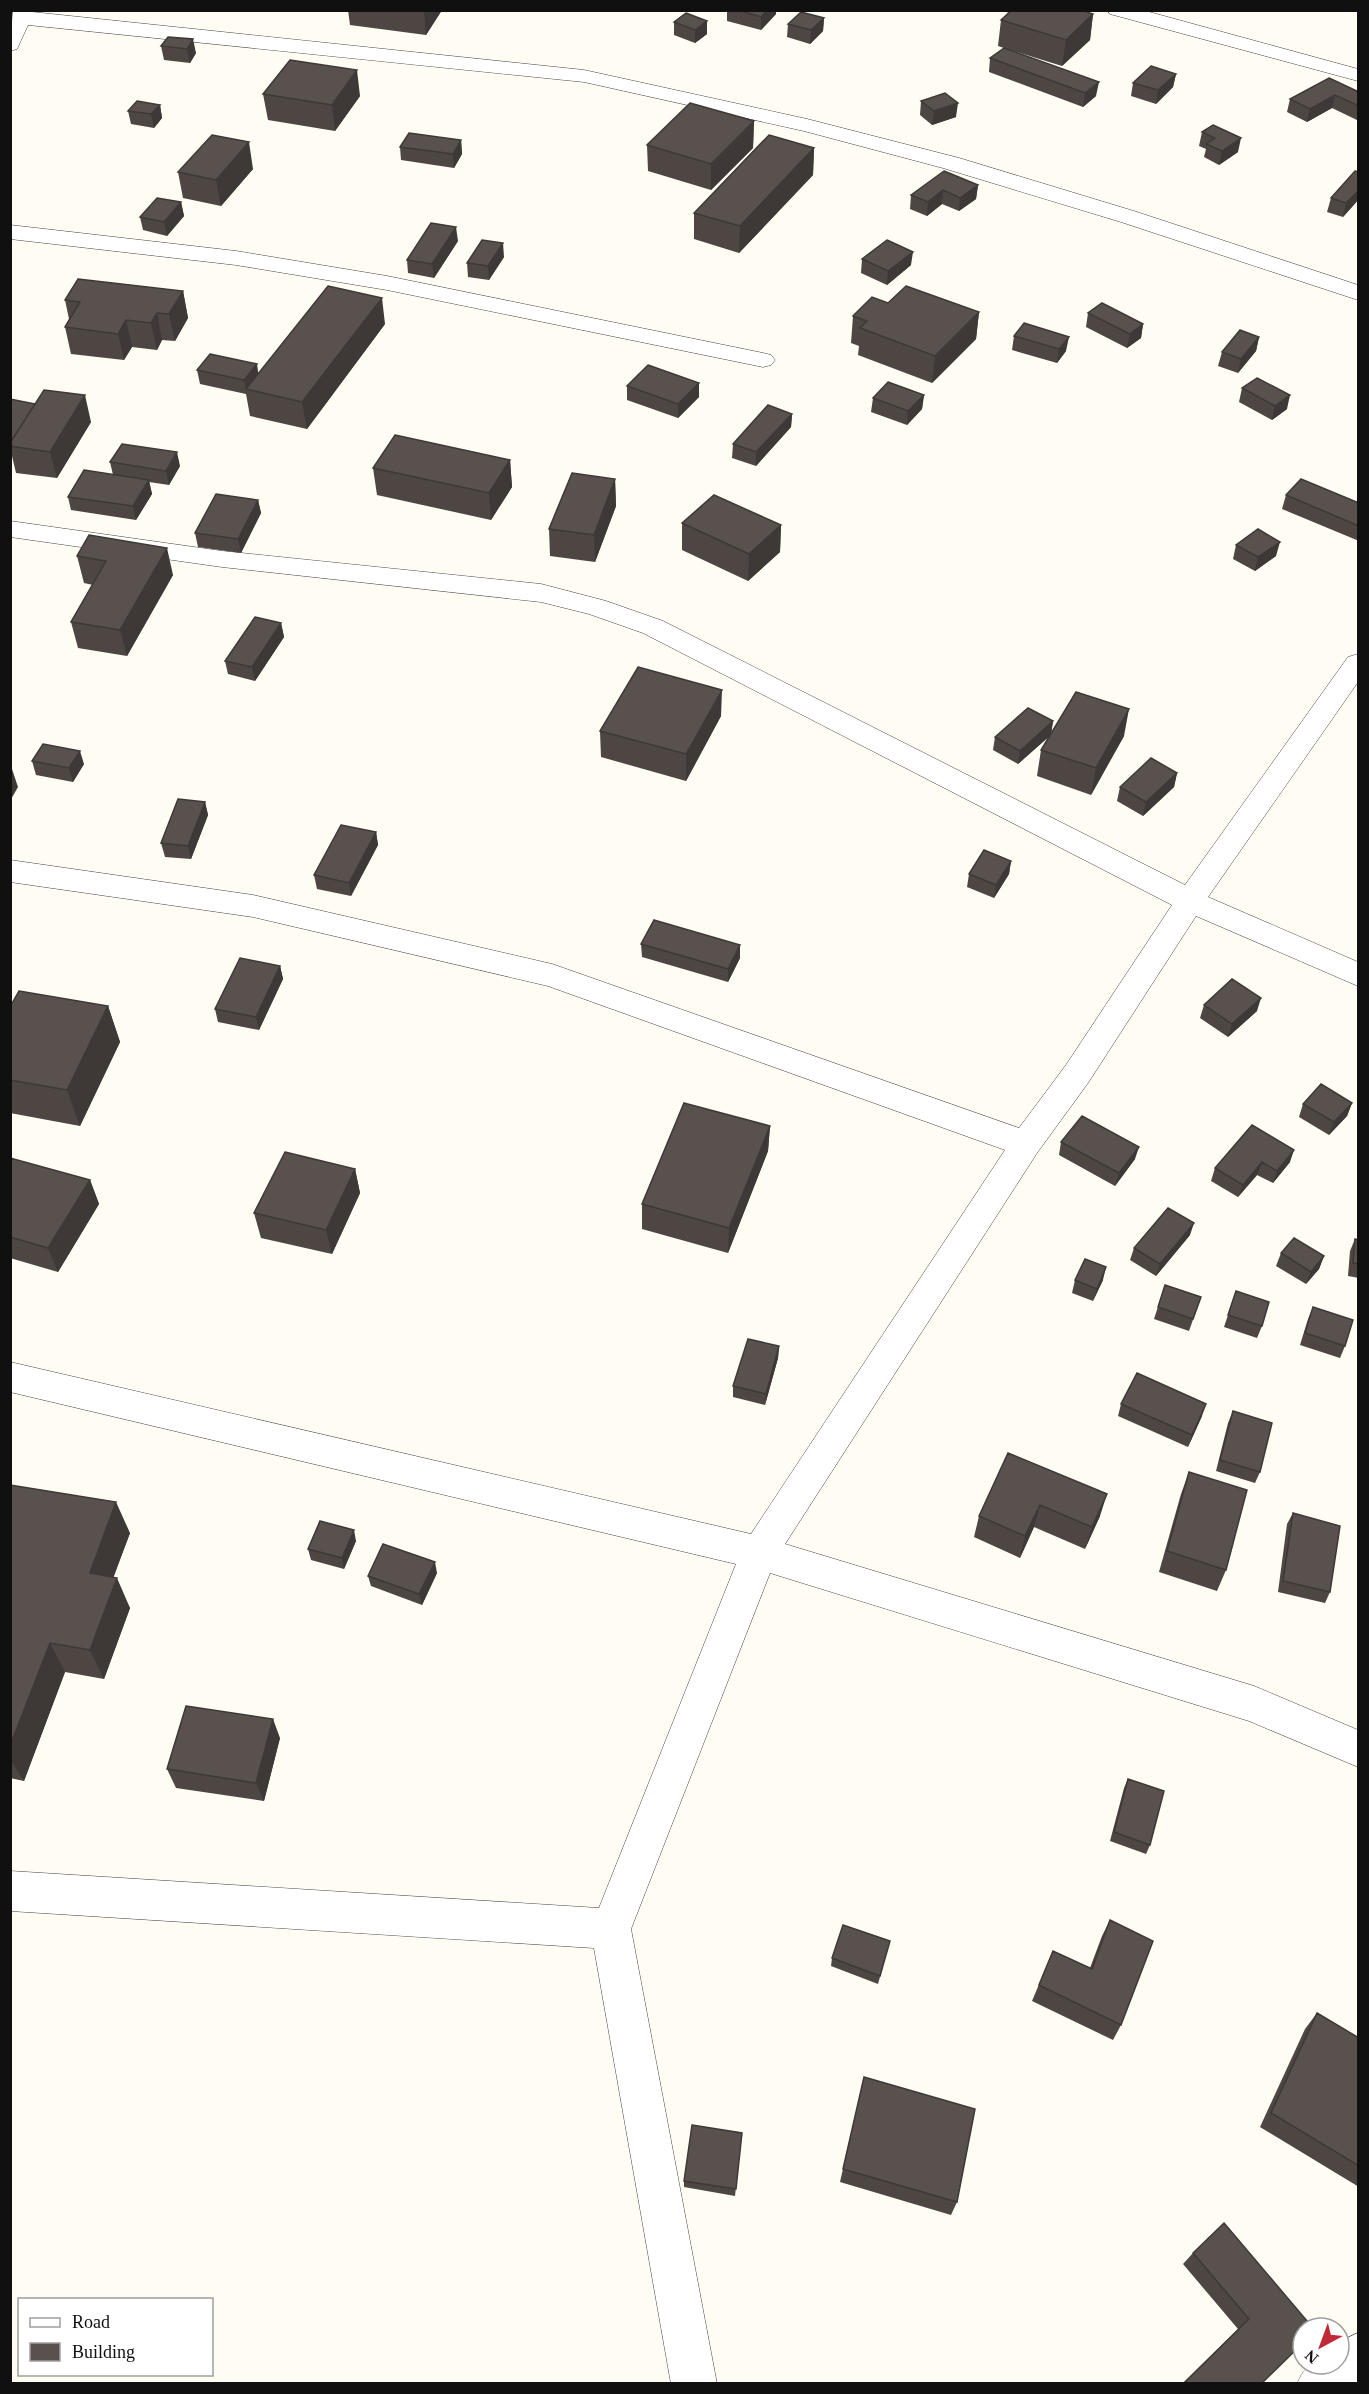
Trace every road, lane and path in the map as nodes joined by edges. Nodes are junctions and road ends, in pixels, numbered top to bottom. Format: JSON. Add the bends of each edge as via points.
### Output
{"nodes":[{"id":1,"x":1117,"y":10,"type":"edge"},
{"id":2,"x":22,"y":14,"type":"edge"},
{"id":3,"x":10,"y":45,"type":"edge"},
{"id":4,"x":1359,"y":75,"type":"edge"},
{"id":5,"x":10,"y":232,"type":"edge"},
{"id":6,"x":1359,"y":293,"type":"edge"},
{"id":7,"x":763,"y":360,"type":"dead end"},
{"id":8,"x":10,"y":529,"type":"edge"},
{"id":9,"x":1359,"y":663,"type":"edge"},
{"id":10,"x":10,"y":871,"type":"edge"},
{"id":11,"x":1190,"y":901,"type":"junction"},
{"id":12,"x":1359,"y":975,"type":"edge"},
{"id":13,"x":1026,"y":1144,"type":"junction"},
{"id":14,"x":10,"y":1377,"type":"edge"},
{"id":15,"x":759,"y":1552,"type":"junction"},
{"id":16,"x":1359,"y":1749,"type":"edge"},
{"id":17,"x":10,"y":1891,"type":"edge"},
{"id":18,"x":611,"y":1929,"type":"junction"},
{"id":19,"x":1359,"y":2356,"type":"edge"},
{"id":20,"x":693,"y":2384,"type":"edge"},
{"id":21,"x":1320,"y":2384,"type":"edge"}],
"edges":[{"from":1,"to":4,"type":"street"},
{"from":2,"to":3,"type":"street"},
{"from":2,"to":6,"type":"street","via":[[584,76],[807,125],[951,163]]},
{"from":5,"to":7,"type":"street","via":[[236,258],[387,283]]},
{"from":8,"to":11,"type":"street","via":[[222,559],[541,593],[597,607],[653,627]]},
{"from":9,"to":11,"type":"street"},
{"from":10,"to":13,"type":"street","via":[[253,906],[552,975]]},
{"from":11,"to":12,"type":"street"},
{"from":11,"to":13,"type":"street","via":[[1077,1074]]},
{"from":13,"to":15,"type":"street"},
{"from":14,"to":15,"type":"street"},
{"from":15,"to":16,"type":"street","via":[[1254,1704]]},
{"from":15,"to":18,"type":"street"},
{"from":17,"to":18,"type":"street"},
{"from":18,"to":20,"type":"street"},
{"from":19,"to":21,"type":"street"}]}
